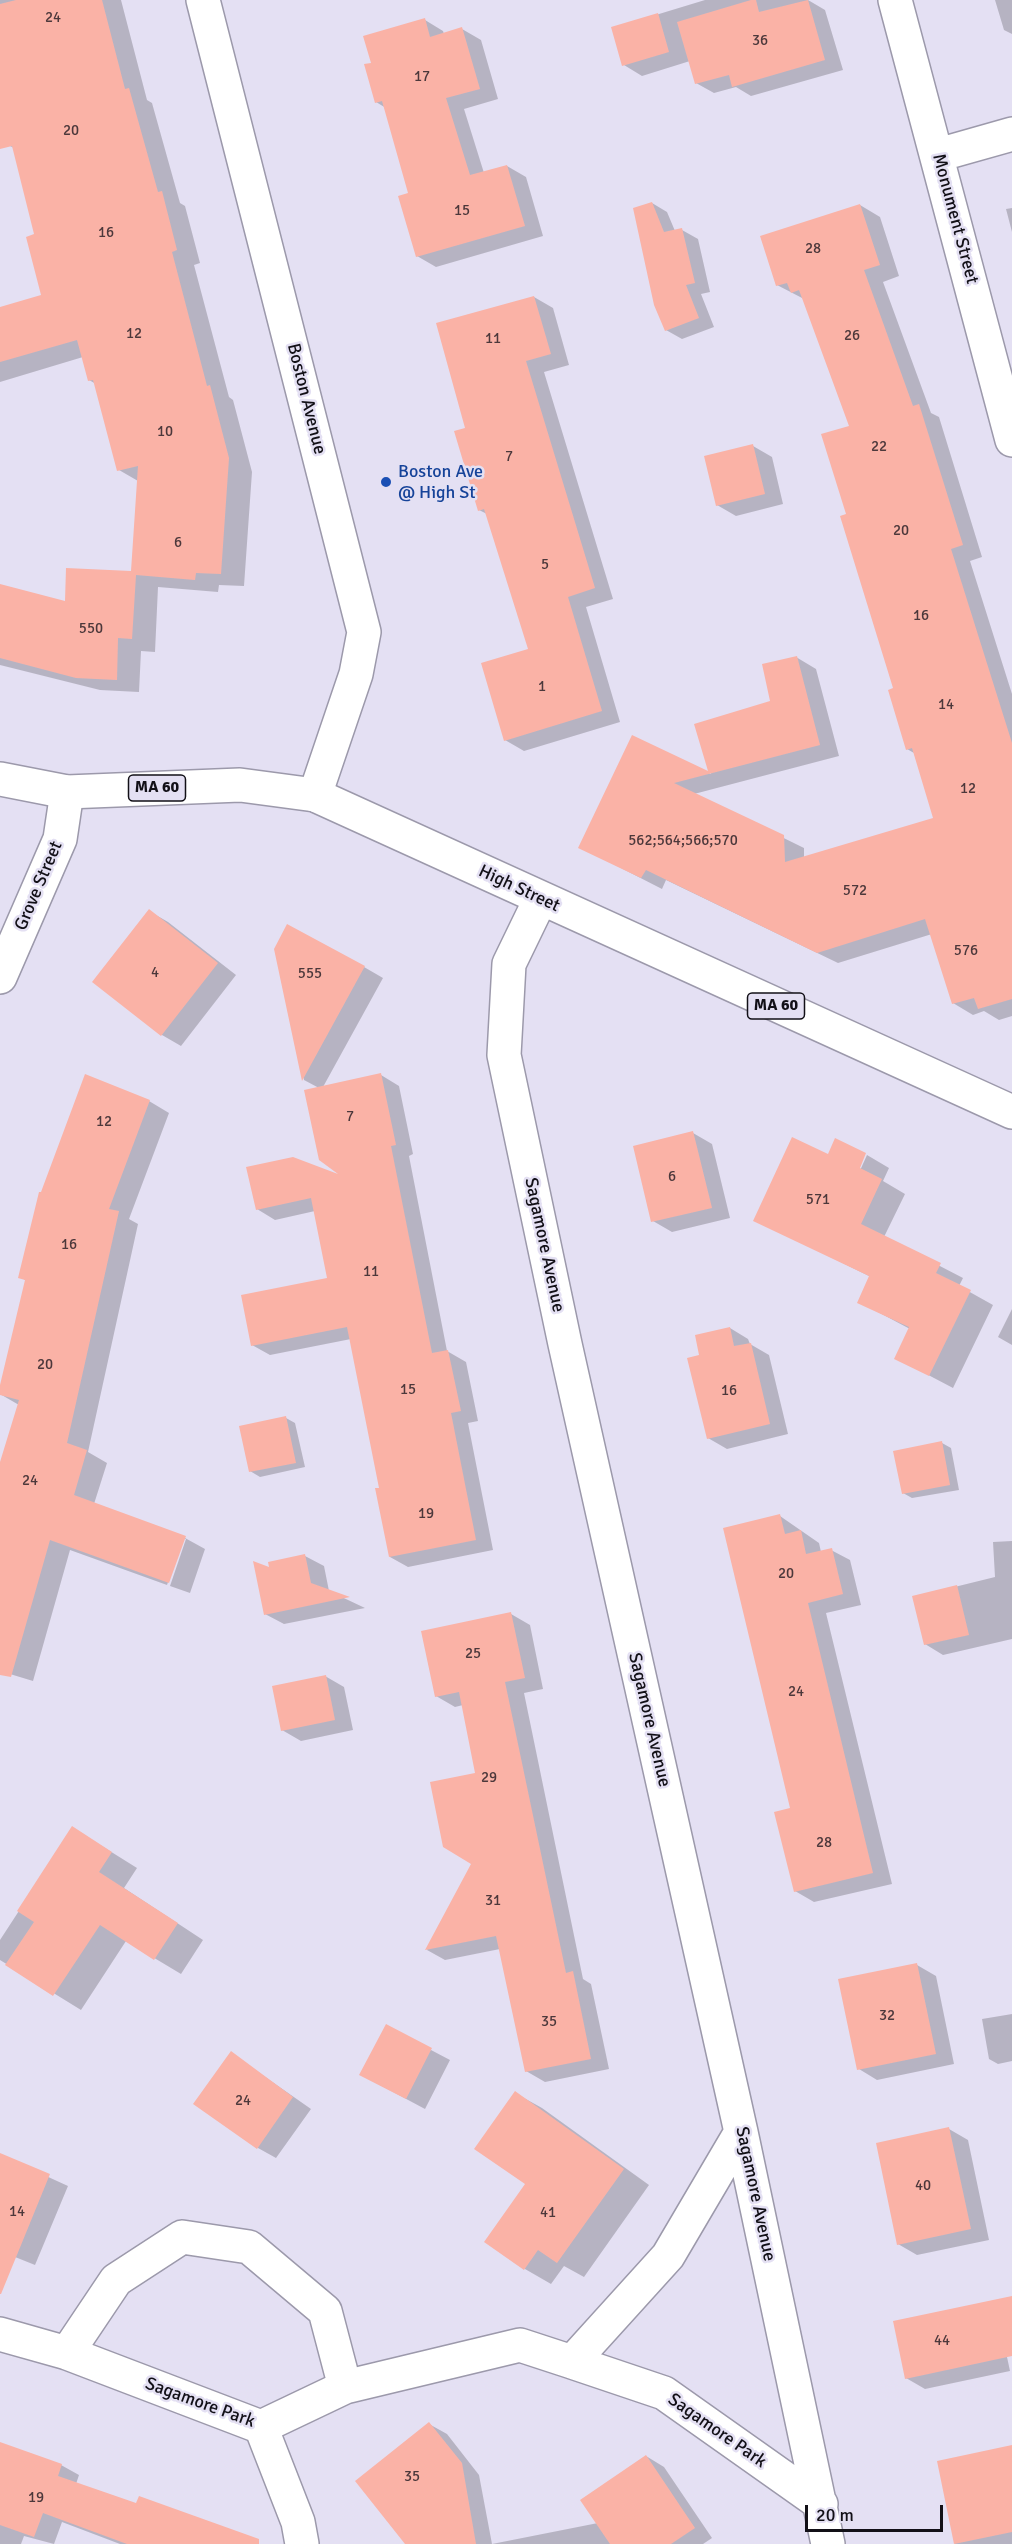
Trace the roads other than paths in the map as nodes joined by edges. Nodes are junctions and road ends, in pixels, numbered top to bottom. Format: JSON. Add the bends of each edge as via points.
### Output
{"nodes":[{"id":1,"x":203,"y":0,"type":"edge"},
{"id":2,"x":895,"y":0,"type":"edge"},
{"id":3,"x":1012,"y":134,"type":"edge"},
{"id":4,"x":938,"y":155,"type":"junction"},
{"id":5,"x":1012,"y":440,"type":"edge"},
{"id":6,"x":0,"y":779,"type":"edge"},
{"id":7,"x":67,"y":792,"type":"junction"},
{"id":8,"x":315,"y":795,"type":"junction"},
{"id":9,"x":540,"y":900,"type":"junction"},
{"id":10,"x":0,"y":977,"type":"edge"},
{"id":11,"x":1012,"y":1112,"type":"edge"},
{"id":12,"x":741,"y":2132,"type":"junction"},
{"id":13,"x":0,"y":2334,"type":"edge"},
{"id":14,"x":67,"y":2353,"type":"junction"},
{"id":15,"x":572,"y":2362,"type":"junction"},
{"id":16,"x":345,"y":2387,"type":"junction"},
{"id":17,"x":261,"y":2427,"type":"junction"},
{"id":18,"x":821,"y":2504,"type":"junction"},
{"id":19,"x":302,"y":2544,"type":"edge"},
{"id":20,"x":828,"y":2544,"type":"edge"}],
"edges":[{"from":1,"to":8,"type":"street","name":"Boston Avenue","via":[[364,632],[356,674]]},
{"from":2,"to":4,"type":"street","name":"Monument Street"},
{"from":3,"to":4,"type":"street"},
{"from":4,"to":5,"type":"street","name":"Monument Street"},
{"from":6,"to":7,"type":"street","name":"High Street","number":"MA 60"},
{"from":7,"to":8,"type":"street","name":"High Street","number":"MA 60","via":[[240,785]]},
{"from":7,"to":10,"type":"street","name":"Grove Street","via":[[60,839]]},
{"from":8,"to":9,"type":"street","name":"High Street","number":"MA 60"},
{"from":9,"to":11,"type":"street","name":"High Street","number":"MA 60"},
{"from":9,"to":12,"type":"street","name":"Sagamore Avenue","via":[[509,964],[504,1055]]},
{"from":12,"to":15,"type":"street","via":[[668,2256]]},
{"from":12,"to":18,"type":"street","name":"Sagamore Avenue"},
{"from":13,"to":14,"type":"street","name":"Sagamore Park"},
{"from":14,"to":16,"type":"street","via":[[116,2280],[182,2237],[249,2247],[325,2311]]},
{"from":14,"to":17,"type":"street","name":"Sagamore Park"},
{"from":15,"to":16,"type":"street","name":"Sagamore Park","via":[[520,2345]]},
{"from":15,"to":18,"type":"street","name":"Sagamore Park","via":[[664,2393]]},
{"from":16,"to":17,"type":"street","name":"Sagamore Park"},
{"from":17,"to":19,"type":"street","via":[[298,2522]]},
{"from":18,"to":20,"type":"street","name":"Sagamore Avenue"}]}
